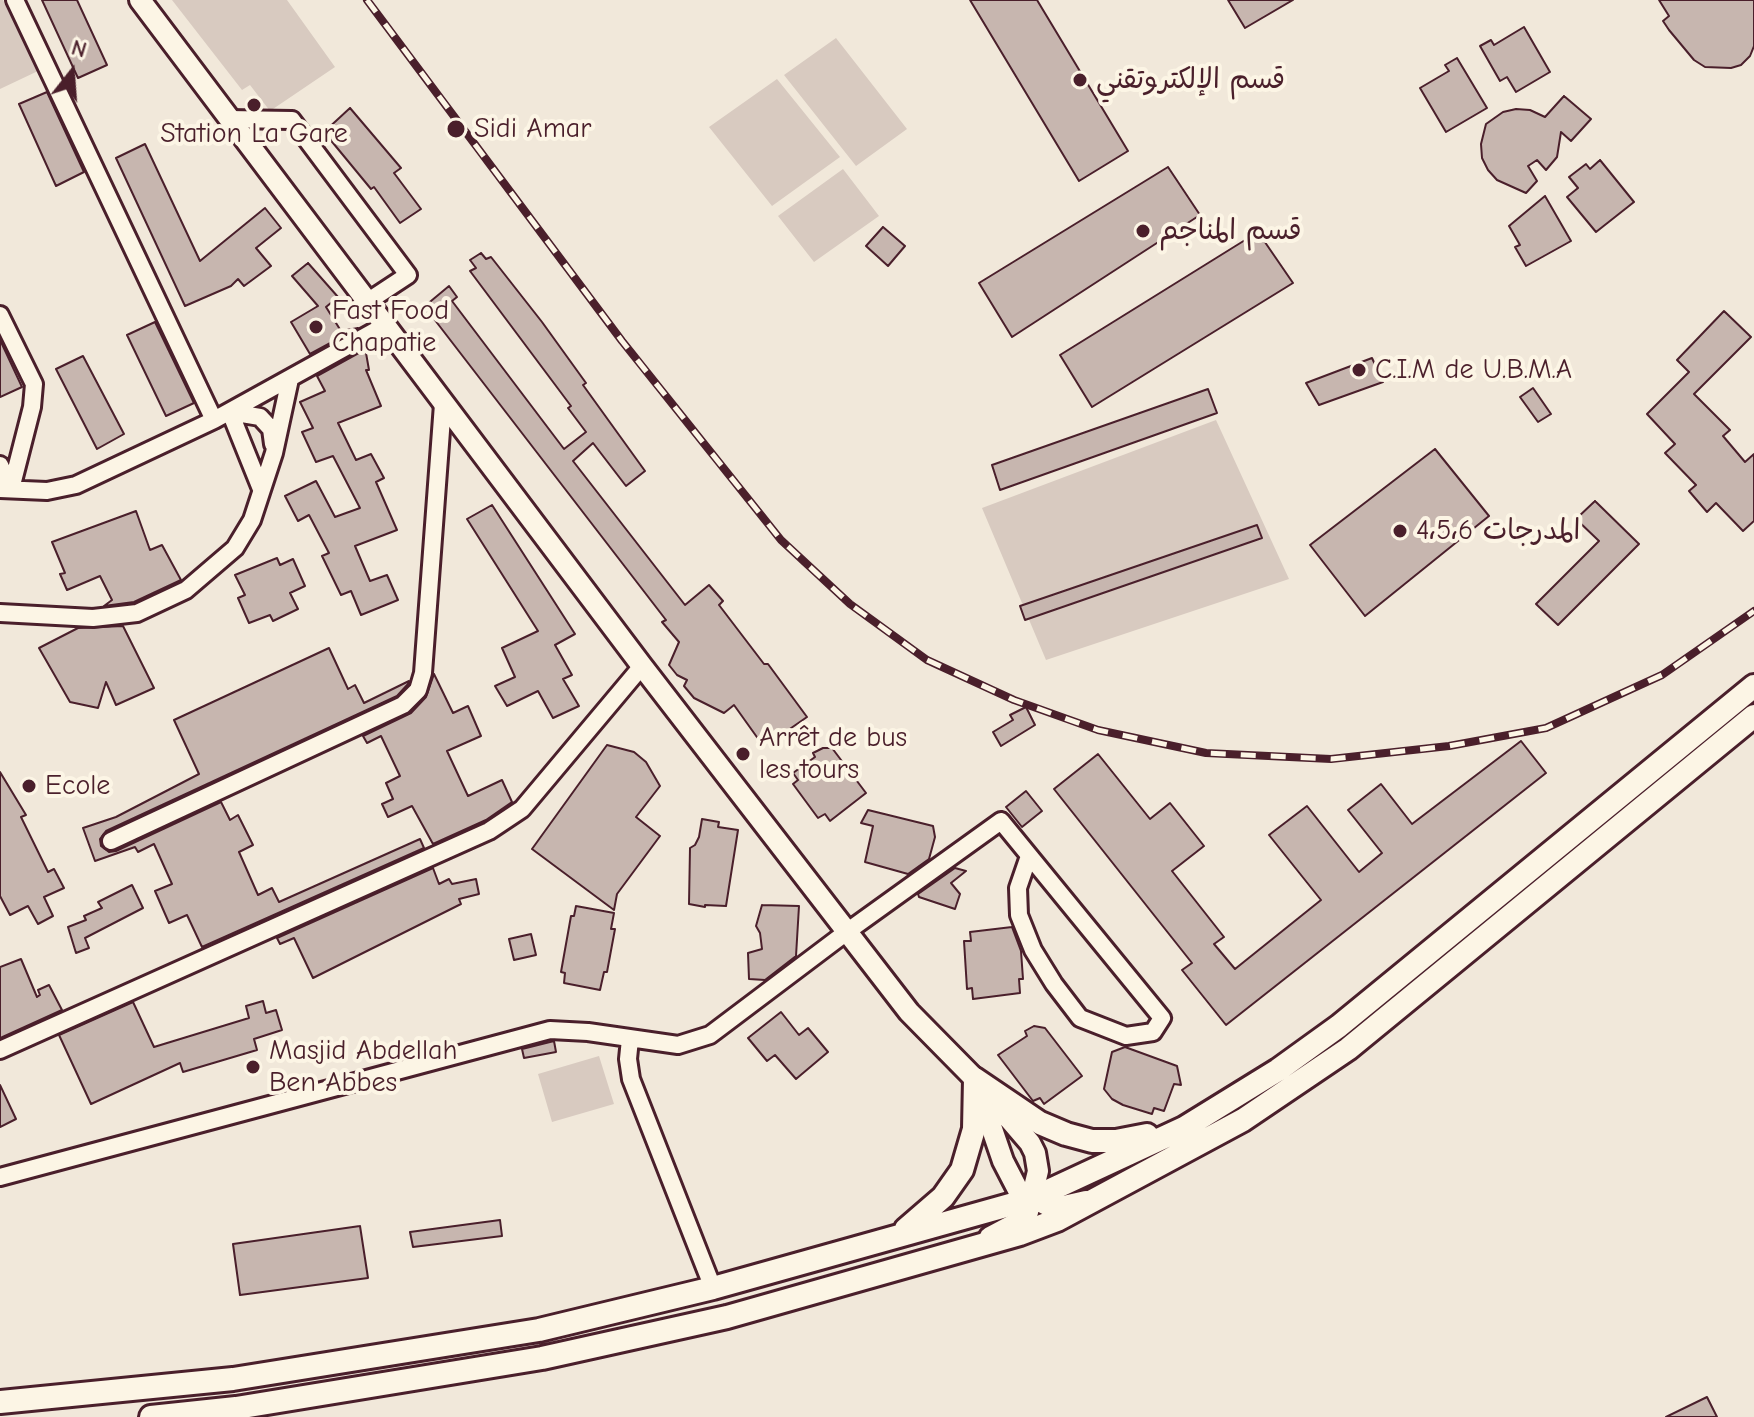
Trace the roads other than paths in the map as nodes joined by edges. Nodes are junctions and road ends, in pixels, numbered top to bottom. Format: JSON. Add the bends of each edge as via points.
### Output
{"nodes":[{"id":1,"x":15,"y":0,"type":"edge"},
{"id":2,"x":140,"y":0,"type":"edge"},
{"id":3,"x":228,"y":119,"type":"junction"},
{"id":4,"x":367,"y":302,"type":"junction"},
{"id":5,"x":0,"y":315,"type":"edge"},
{"id":6,"x":384,"y":326,"type":"junction"},
{"id":7,"x":290,"y":379,"type":"junction"},
{"id":8,"x":443,"y":404,"type":"junction"},
{"id":9,"x":230,"y":412,"type":"junction"},
{"id":10,"x":214,"y":420,"type":"junction"},
{"id":11,"x":274,"y":453,"type":"junction"},
{"id":12,"x":0,"y":465,"type":"edge"},
{"id":13,"x":6,"y":489,"type":"edge"},
{"id":14,"x":261,"y":489,"type":"junction"},
{"id":15,"x":0,"y":613,"type":"edge"},
{"id":16,"x":642,"y":666,"type":"junction"},
{"id":17,"x":1754,"y":686,"type":"edge"},
{"id":18,"x":1754,"y":716,"type":"edge"},
{"id":19,"x":111,"y":841,"type":"dead end"},
{"id":20,"x":1029,"y":856,"type":"junction"},
{"id":21,"x":848,"y":931,"type":"junction"},
{"id":22,"x":630,"y":1039,"type":"junction"},
{"id":23,"x":0,"y":1050,"type":"edge"},
{"id":24,"x":975,"y":1079,"type":"junction"},
{"id":25,"x":1184,"y":1128,"type":"junction"},
{"id":26,"x":0,"y":1177,"type":"edge"},
{"id":27,"x":1102,"y":1198,"type":"junction"},
{"id":28,"x":1031,"y":1199,"type":"junction"},
{"id":29,"x":900,"y":1235,"type":"junction"},
{"id":30,"x":971,"y":1247,"type":"junction"},
{"id":31,"x":713,"y":1288,"type":"junction"},
{"id":32,"x":0,"y":1402,"type":"edge"},
{"id":33,"x":151,"y":1417,"type":"edge"}],
"edges":[{"from":1,"to":10,"type":"street"},
{"from":2,"to":3,"type":"street"},
{"from":3,"to":4,"type":"street"},
{"from":3,"to":4,"type":"street","via":[[292,120],[304,148],[408,275]]},
{"from":4,"to":6,"type":"street"},
{"from":5,"to":13,"type":"street","via":[[34,384]]},
{"from":6,"to":7,"type":"street"},
{"from":6,"to":8,"type":"street"},
{"from":7,"to":9,"type":"street"},
{"from":7,"to":11,"type":"street"},
{"from":8,"to":16,"type":"street"},
{"from":8,"to":19,"type":"street","via":[[418,690],[403,705]]},
{"from":9,"to":10,"type":"street"},
{"from":9,"to":11,"type":"street","via":[[260,417],[271,429]]},
{"from":9,"to":14,"type":"street"},
{"from":10,"to":13,"type":"street","via":[[76,485],[47,491]]},
{"from":11,"to":14,"type":"street"},
{"from":12,"to":13,"type":"street"},
{"from":14,"to":15,"type":"street","via":[[252,520],[235,548],[186,590],[137,613],[93,618]]},
{"from":16,"to":21,"type":"street"},
{"from":16,"to":23,"type":"street","via":[[522,809],[489,831]]},
{"from":17,"to":25,"type":"main road","via":[[1339,1026]]},
{"from":18,"to":27,"type":"main road","via":[[1348,1049],[1243,1120]]},
{"from":20,"to":20,"type":"street","via":[[1162,1018],[1153,1032],[1126,1036],[1080,1018],[1054,984],[1019,915],[1018,888]]},
{"from":20,"to":21,"type":"street","via":[[1001,821]]},
{"from":21,"to":22,"type":"street","via":[[710,1035],[678,1045]]},
{"from":21,"to":24,"type":"street","via":[[909,1012]]},
{"from":22,"to":26,"type":"street","via":[[550,1030]]},
{"from":22,"to":31,"type":"street","via":[[631,1079]]},
{"from":24,"to":25,"type":"main road","via":[[1040,1123],[1092,1141]]},
{"from":24,"to":28,"type":"street","via":[[1008,1172],[1018,1190]]},
{"from":24,"to":28,"type":"street","via":[[1035,1153],[1038,1171]]},
{"from":24,"to":29,"type":"main road","via":[[974,1129],[962,1170],[943,1197]]},
{"from":25,"to":28,"type":"main road"},
{"from":27,"to":28,"type":"street","via":[[1056,1206]]},
{"from":27,"to":30,"type":"main road","via":[[1020,1234]]},
{"from":28,"to":29,"type":"main road"},
{"from":28,"to":30,"type":"street","via":[[1022,1220]]},
{"from":29,"to":31,"type":"main road"},
{"from":30,"to":33,"type":"main road","via":[[727,1317],[542,1358]]},
{"from":31,"to":32,"type":"main road","via":[[539,1330],[264,1374]]}]}
